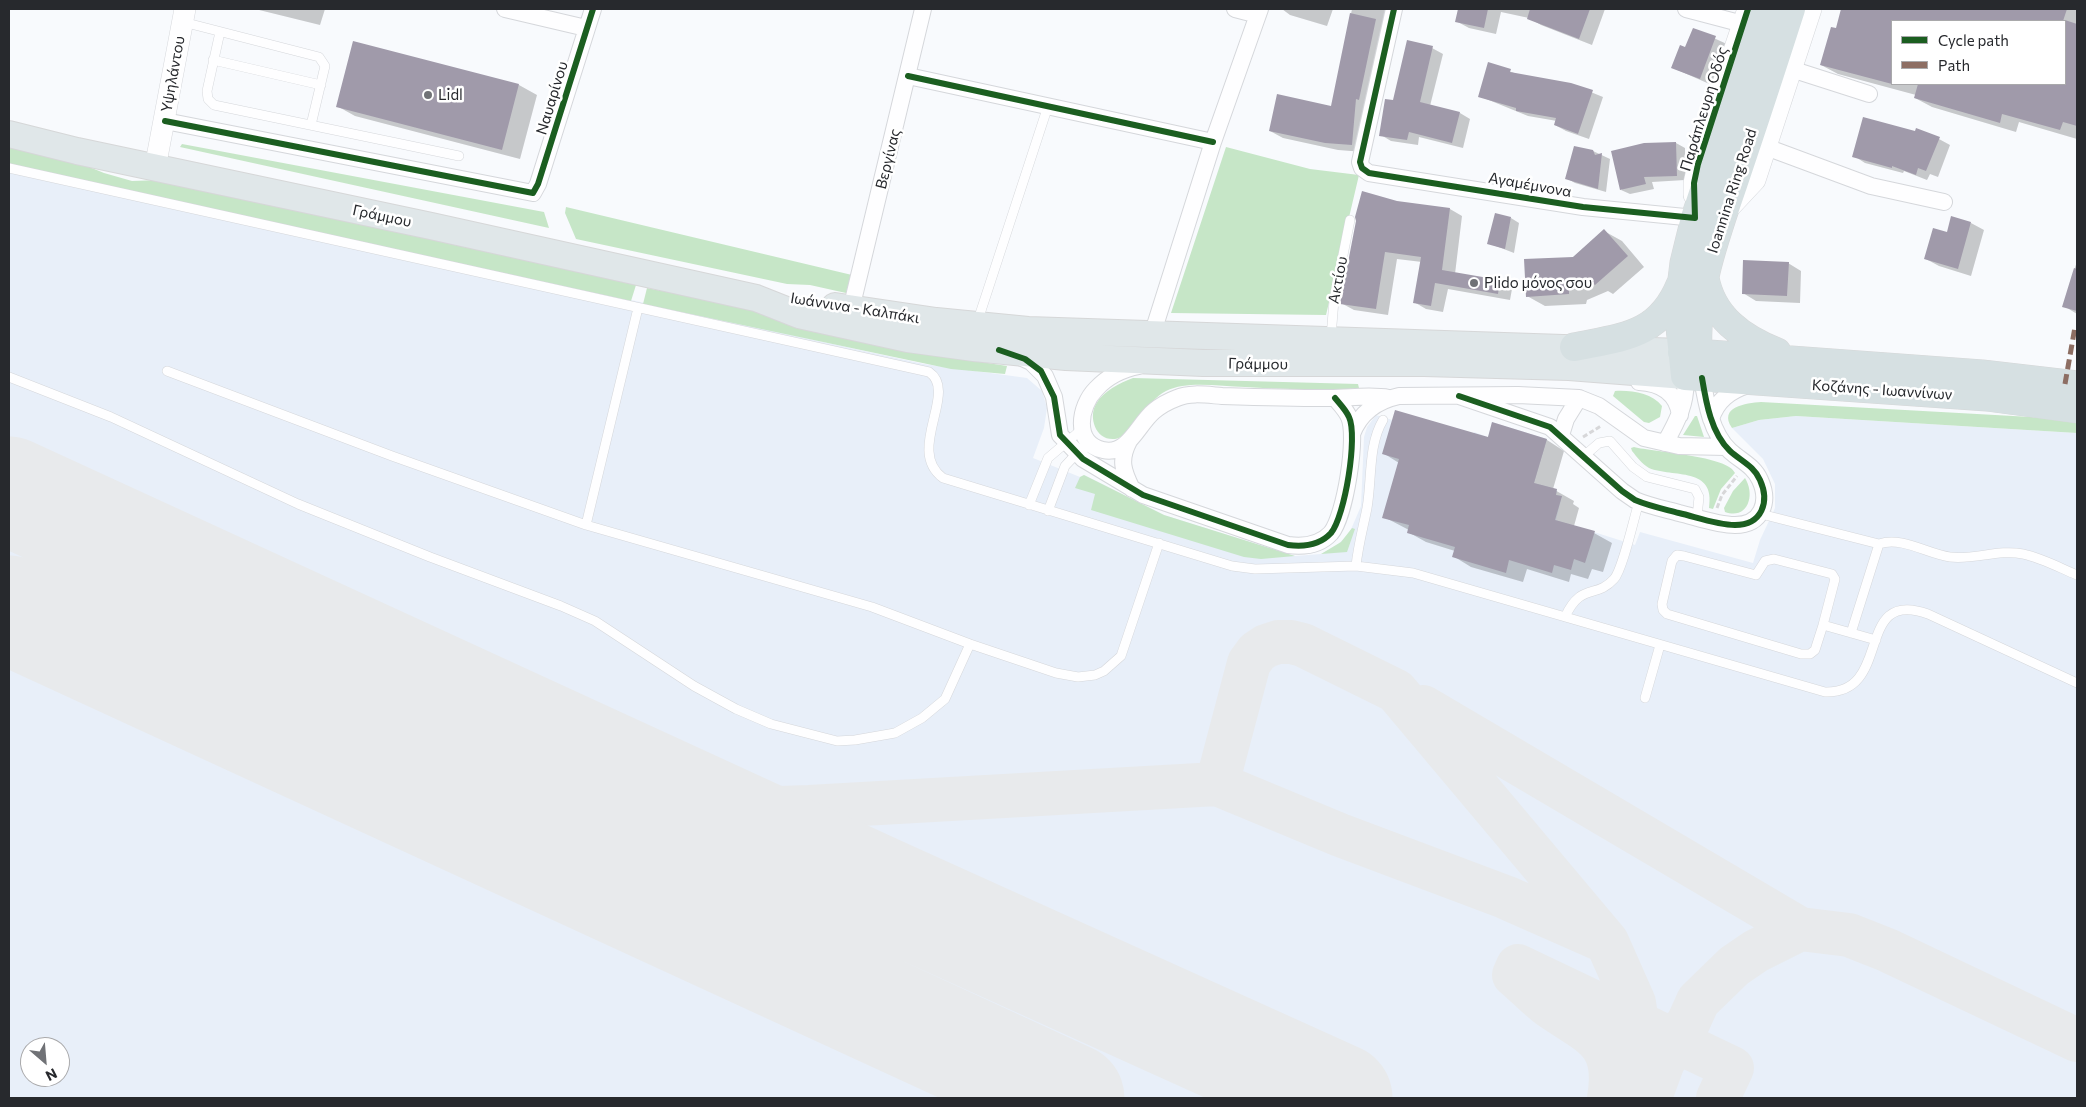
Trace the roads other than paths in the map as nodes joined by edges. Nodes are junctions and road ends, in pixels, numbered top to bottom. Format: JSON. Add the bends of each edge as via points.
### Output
{"nodes":[{"id":1,"x":505,"y":9,"type":"edge"},
{"id":2,"x":593,"y":9,"type":"edge"},
{"id":3,"x":923,"y":9,"type":"edge"},
{"id":4,"x":1235,"y":9,"type":"edge"},
{"id":5,"x":1394,"y":9,"type":"edge"},
{"id":6,"x":1686,"y":9,"type":"edge"},
{"id":7,"x":1791,"y":9,"type":"edge"},
{"id":8,"x":1810,"y":9,"type":"edge"},
{"id":9,"x":1259,"y":12,"type":"edge"},
{"id":10,"x":1752,"y":14,"type":"edge"},
{"id":11,"x":184,"y":16,"type":"edge"},
{"id":12,"x":586,"y":28,"type":"junction"},
{"id":13,"x":220,"y":32,"type":"junction"},
{"id":14,"x":213,"y":60,"type":"junction"},
{"id":15,"x":1791,"y":70,"type":"junction"},
{"id":16,"x":908,"y":76,"type":"junction"},
{"id":17,"x":321,"y":85,"type":"junction"},
{"id":18,"x":1869,"y":94,"type":"dead end"},
{"id":19,"x":1048,"y":106,"type":"junction"},
{"id":20,"x":165,"y":122,"type":"junction"},
{"id":21,"x":311,"y":125,"type":"junction"},
{"id":22,"x":9,"y":134,"type":"edge"},
{"id":23,"x":1213,"y":142,"type":"junction"},
{"id":24,"x":1766,"y":147,"type":"junction"},
{"id":25,"x":458,"y":156,"type":"dead end"},
{"id":26,"x":9,"y":168,"type":"edge"},
{"id":27,"x":156,"y":168,"type":"junction"},
{"id":28,"x":1944,"y":202,"type":"dead end"},
{"id":29,"x":1724,"y":214,"type":"junction"},
{"id":30,"x":1695,"y":218,"type":"junction"},
{"id":31,"x":1350,"y":220,"type":"dead end"},
{"id":32,"x":1693,"y":279,"type":"junction"},
{"id":33,"x":756,"y":298,"type":"joint"},
{"id":34,"x":638,"y":308,"type":"junction"},
{"id":35,"x":842,"y":316,"type":"junction"},
{"id":36,"x":976,"y":325,"type":"junction"},
{"id":37,"x":1152,"y":335,"type":"junction"},
{"id":38,"x":1331,"y":340,"type":"junction"},
{"id":39,"x":999,"y":350,"type":"junction"},
{"id":40,"x":1572,"y":357,"type":"junction"},
{"id":41,"x":1795,"y":359,"type":"junction"},
{"id":42,"x":1168,"y":361,"type":"junction"},
{"id":43,"x":1692,"y":365,"type":"junction"},
{"id":44,"x":168,"y":371,"type":"dead end"},
{"id":45,"x":9,"y":377,"type":"edge"},
{"id":46,"x":1761,"y":381,"type":"junction"},
{"id":47,"x":2077,"y":386,"type":"edge"},
{"id":48,"x":1459,"y":396,"type":"junction"},
{"id":49,"x":1331,"y":398,"type":"junction"},
{"id":50,"x":1388,"y":398,"type":"junction"},
{"id":51,"x":1579,"y":398,"type":"junction"},
{"id":52,"x":2077,"y":409,"type":"edge"},
{"id":53,"x":1680,"y":415,"type":"junction"},
{"id":54,"x":1711,"y":419,"type":"junction"},
{"id":55,"x":1383,"y":420,"type":"dead end"},
{"id":56,"x":1562,"y":435,"type":"junction"},
{"id":57,"x":1352,"y":436,"type":"junction"},
{"id":58,"x":1129,"y":441,"type":"junction"},
{"id":59,"x":1078,"y":442,"type":"junction"},
{"id":60,"x":1665,"y":444,"type":"junction"},
{"id":61,"x":1726,"y":447,"type":"junction"},
{"id":62,"x":1584,"y":456,"type":"junction"},
{"id":63,"x":1132,"y":489,"type":"junction"},
{"id":64,"x":1639,"y":502,"type":"junction"},
{"id":65,"x":1029,"y":506,"type":"junction"},
{"id":66,"x":1048,"y":511,"type":"junction"},
{"id":67,"x":1761,"y":514,"type":"junction"},
{"id":68,"x":1697,"y":517,"type":"junction"},
{"id":69,"x":586,"y":525,"type":"junction"},
{"id":70,"x":1159,"y":543,"type":"junction"},
{"id":71,"x":1879,"y":544,"type":"junction"},
{"id":72,"x":1356,"y":566,"type":"junction"},
{"id":73,"x":2077,"y":575,"type":"edge"},
{"id":74,"x":1565,"y":617,"type":"junction"},
{"id":75,"x":1823,"y":625,"type":"junction"},
{"id":76,"x":1851,"y":633,"type":"junction"},
{"id":77,"x":1876,"y":640,"type":"junction"},
{"id":78,"x":970,"y":644,"type":"junction"},
{"id":79,"x":1660,"y":644,"type":"junction"},
{"id":80,"x":2077,"y":683,"type":"edge"},
{"id":81,"x":1645,"y":698,"type":"dead end"}],
"edges":[{"from":1,"to":12,"type":"street"},
{"from":2,"to":12,"type":"street","name":"Ναυαρίνου"},
{"from":3,"to":16,"type":"street","name":"Βεργίνας"},
{"from":4,"to":9,"type":"street"},
{"from":5,"to":30,"type":"street","name":"Αγαμέμνονα","via":[[1360,162],[1369,173],[1583,207]]},
{"from":6,"to":10,"type":"street"},
{"from":7,"to":29,"type":"highway","name":"Ioannina Ring Road"},
{"from":8,"to":15,"type":"street"},
{"from":9,"to":23,"type":"street"},
{"from":10,"to":30,"type":"highway","name":"Ioannina Ring Road"},
{"from":11,"to":13,"type":"lane"},
{"from":11,"to":20,"type":"street","name":"Υψηλάντου"},
{"from":12,"to":20,"type":"street","name":"Ναυαρίνου","via":[[533,193]]},
{"from":13,"to":14,"type":"lane"},
{"from":13,"to":17,"type":"lane","via":[[318,57],[325,66]]},
{"from":14,"to":17,"type":"lane"},
{"from":14,"to":21,"type":"lane","via":[[206,91],[214,105]]},
{"from":15,"to":18,"type":"street"},
{"from":15,"to":24,"type":"street"},
{"from":16,"to":19,"type":"street"},
{"from":16,"to":35,"type":"street","name":"Βεργίνας"},
{"from":17,"to":21,"type":"lane"},
{"from":19,"to":23,"type":"street"},
{"from":19,"to":36,"type":"lane"},
{"from":20,"to":27,"type":"street","name":"Υψηλάντου"},
{"from":21,"to":25,"type":"lane"},
{"from":22,"to":27,"type":"main road","name":"Γράμμου"},
{"from":23,"to":37,"type":"street"},
{"from":24,"to":28,"type":"street","via":[[1871,186]]},
{"from":24,"to":29,"type":"street","via":[[1755,180]]},
{"from":26,"to":34,"type":"lane"},
{"from":27,"to":33,"type":"main road","name":"Γράμμου"},
{"from":29,"to":32,"type":"highway","name":"Ioannina Ring Road"},
{"from":30,"to":32,"type":"highway","name":"Ioannina Ring Road"},
{"from":31,"to":38,"type":"lane","name":"Ακτίου","via":[[1334,300]]},
{"from":32,"to":40,"type":"highway","via":[[1650,325]]},
{"from":32,"to":41,"type":"highway","via":[[1730,325],[1759,345]]},
{"from":32,"to":43,"type":"highway","name":"Ioannina Ring Road","via":[[1680,327]]},
{"from":33,"to":35,"type":"main road","name":"Ιωάννινα - Καλπάκι","via":[[781,310]]},
{"from":34,"to":65,"type":"lane","via":[[930,372],[939,391],[928,453],[939,475],[951,482]]},
{"from":34,"to":69,"type":"lane"},
{"from":35,"to":36,"type":"main road","name":"Ιωάννινα - Καλπάκι"},
{"from":35,"to":39,"type":"main road","name":"Γράμμου","via":[[908,339]]},
{"from":36,"to":37,"type":"main road","name":"Γράμμου"},
{"from":37,"to":38,"type":"main road","name":"Γράμμου"},
{"from":38,"to":40,"type":"main road","name":"Γράμμου"},
{"from":39,"to":42,"type":"main road","name":"Γράμμου"},
{"from":39,"to":59,"type":"street","via":[[1031,362],[1045,376],[1054,397],[1058,432]]},
{"from":40,"to":42,"type":"main road","name":"Γράμμου"},
{"from":40,"to":43,"type":"main road","name":"Γράμμου"},
{"from":40,"to":53,"type":"street","via":[[1598,378],[1658,386],[1676,399]]},
{"from":41,"to":43,"type":"highway","name":"Κοζάνης - Ιωαννίνων"},
{"from":41,"to":47,"type":"highway","name":"Κοζάνης - Ιωαννίνων","via":[[1982,374]]},
{"from":42,"to":59,"type":"street","via":[[1128,369],[1094,391],[1087,402]]},
{"from":43,"to":46,"type":"highway","name":"Κοζάνης - Ιωαννίνων"},
{"from":43,"to":53,"type":"street"},
{"from":43,"to":54,"type":"street"},
{"from":44,"to":69,"type":"lane"},
{"from":45,"to":78,"type":"lane","via":[[111,417],[298,504],[595,621],[702,690],[771,724],[837,741],[895,733],[922,718],[944,699]]},
{"from":46,"to":52,"type":"highway","name":"Κοζάνης - Ιωαννίνων","via":[[1987,397]]},
{"from":46,"to":54,"type":"street","via":[[1729,393],[1718,404]]},
{"from":48,"to":50,"type":"street","via":[[1403,395]]},
{"from":48,"to":51,"type":"street"},
{"from":48,"to":56,"type":"street","via":[[1543,424]]},
{"from":49,"to":50,"type":"street"},
{"from":49,"to":57,"type":"street","via":[[1349,416]]},
{"from":49,"to":58,"type":"street","via":[[1183,395],[1153,411]]},
{"from":50,"to":57,"type":"street","via":[[1361,416]]},
{"from":51,"to":56,"type":"street","via":[[1566,420]]},
{"from":51,"to":60,"type":"street","via":[[1599,406],[1637,435]]},
{"from":53,"to":60,"type":"street"},
{"from":54,"to":61,"type":"street"},
{"from":55,"to":72,"type":"lane","via":[[1375,441]]},
{"from":56,"to":62,"type":"street"},
{"from":57,"to":63,"type":"street","via":[[1347,489],[1337,524],[1324,539],[1311,544],[1294,546],[1278,543]]},
{"from":58,"to":59,"type":"street","via":[[1108,451]]},
{"from":58,"to":63,"type":"street","via":[[1121,457]]},
{"from":59,"to":63,"type":"street"},
{"from":59,"to":65,"type":"lane","via":[[1048,458]]},
{"from":59,"to":66,"type":"lane"},
{"from":60,"to":61,"type":"street"},
{"from":61,"to":67,"type":"street","via":[[1758,475],[1763,487]]},
{"from":62,"to":64,"type":"street"},
{"from":62,"to":68,"type":"lane","via":[[1599,443],[1610,441],[1647,477],[1695,489],[1699,497]]},
{"from":64,"to":68,"type":"street"},
{"from":64,"to":74,"type":"lane","via":[[1617,575],[1607,584],[1577,597]]},
{"from":65,"to":66,"type":"lane"},
{"from":66,"to":70,"type":"lane"},
{"from":67,"to":68,"type":"street","via":[[1755,520],[1742,524]]},
{"from":67,"to":71,"type":"lane"},
{"from":69,"to":78,"type":"lane","via":[[872,607]]},
{"from":70,"to":72,"type":"lane","via":[[1255,569]]},
{"from":70,"to":78,"type":"lane","via":[[1127,643],[1121,656],[1104,671],[1087,677],[1068,676]]},
{"from":71,"to":73,"type":"lane","via":[[1895,542],[1952,558],[2024,554]]},
{"from":71,"to":76,"type":"lane"},
{"from":72,"to":74,"type":"lane","via":[[1412,573]]},
{"from":74,"to":79,"type":"lane"},
{"from":75,"to":75,"type":"lane","via":[[1835,579],[1832,574],[1774,559],[1765,561],[1756,575],[1684,556],[1677,556],[1672,561],[1662,604],[1667,614],[1801,654],[1815,650]]},
{"from":75,"to":76,"type":"lane"},
{"from":76,"to":77,"type":"lane"},
{"from":77,"to":79,"type":"lane","via":[[1861,676],[1847,687],[1833,692],[1816,690]]},
{"from":77,"to":80,"type":"lane","via":[[1890,614],[1914,609]]},
{"from":79,"to":81,"type":"lane"}]}
